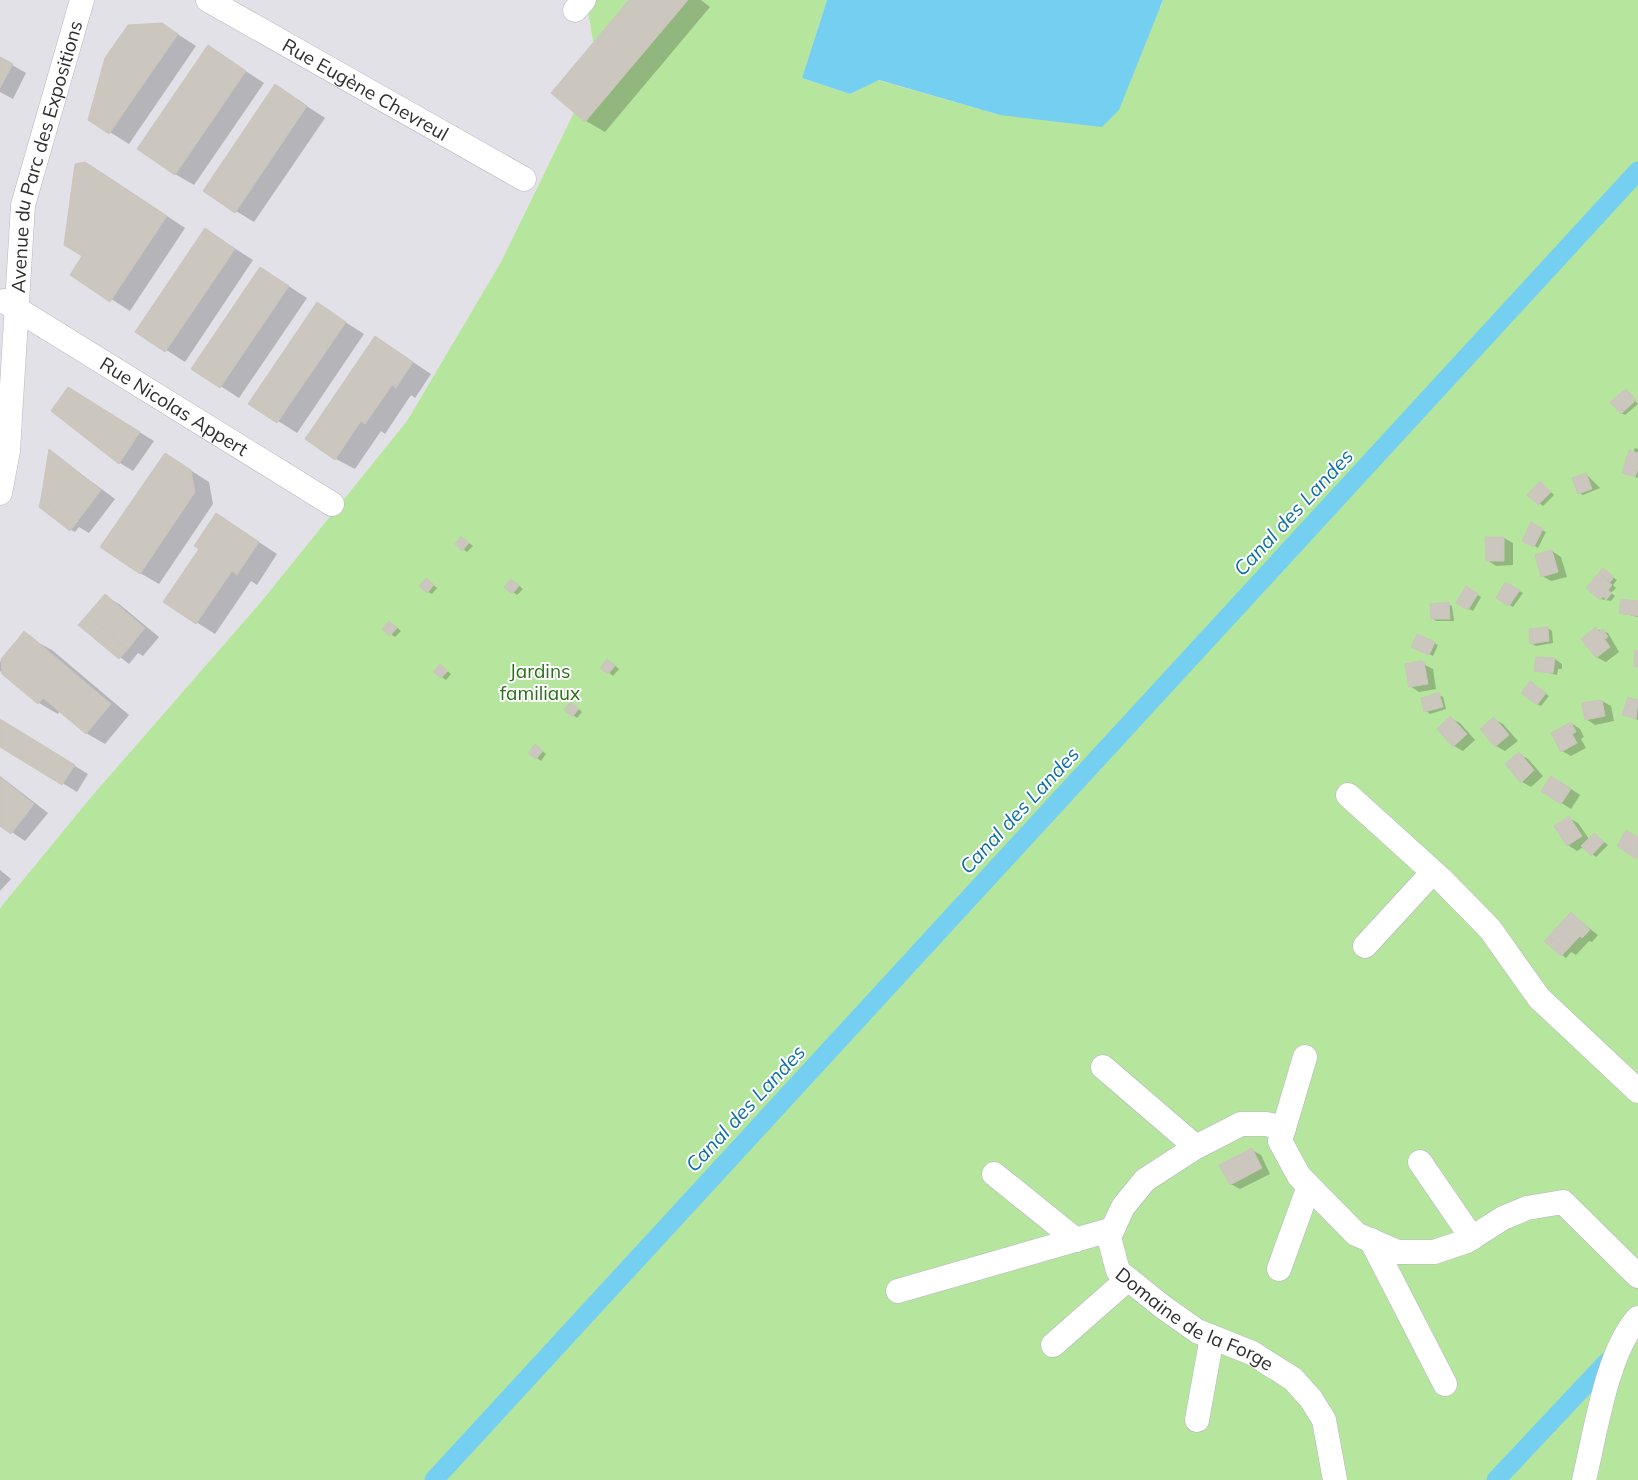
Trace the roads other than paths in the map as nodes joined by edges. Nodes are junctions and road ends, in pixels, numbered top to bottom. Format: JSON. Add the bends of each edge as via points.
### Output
{"nodes":[{"id":1,"x":82,"y":0,"type":"edge"},
{"id":2,"x":208,"y":0,"type":"edge"},
{"id":3,"x":524,"y":179,"type":"dead end"},
{"id":4,"x":8,"y":303,"type":"edge"},
{"id":5,"x":0,"y":493,"type":"edge"},
{"id":6,"x":332,"y":504,"type":"dead end"},
{"id":7,"x":1348,"y":795,"type":"dead end"},
{"id":8,"x":1433,"y":872,"type":"junction"},
{"id":9,"x":1365,"y":946,"type":"dead end"},
{"id":10,"x":1305,"y":1057,"type":"dead end"},
{"id":11,"x":1103,"y":1067,"type":"dead end"},
{"id":12,"x":1638,"y":1091,"type":"edge"},
{"id":13,"x":1284,"y":1128,"type":"junction"},
{"id":14,"x":1196,"y":1147,"type":"junction"},
{"id":15,"x":1420,"y":1162,"type":"dead end"},
{"id":16,"x":994,"y":1174,"type":"dead end"},
{"id":17,"x":1309,"y":1186,"type":"junction"},
{"id":18,"x":1113,"y":1229,"type":"junction"},
{"id":19,"x":1472,"y":1238,"type":"junction"},
{"id":20,"x":1076,"y":1240,"type":"junction"},
{"id":21,"x":1371,"y":1240,"type":"junction"},
{"id":22,"x":1279,"y":1269,"type":"dead end"},
{"id":23,"x":1638,"y":1276,"type":"edge"},
{"id":24,"x":1128,"y":1279,"type":"junction"},
{"id":25,"x":898,"y":1291,"type":"dead end"},
{"id":26,"x":1638,"y":1318,"type":"edge"},
{"id":27,"x":1212,"y":1337,"type":"junction"},
{"id":28,"x":1053,"y":1345,"type":"dead end"},
{"id":29,"x":1445,"y":1384,"type":"dead end"},
{"id":30,"x":1197,"y":1420,"type":"dead end"},
{"id":31,"x":1335,"y":1480,"type":"edge"},
{"id":32,"x":1584,"y":1480,"type":"edge"}],
"edges":[{"from":1,"to":4,"type":"street","name":"Avenue du Parc des Expositions","via":[[23,205]]},
{"from":2,"to":3,"type":"street","name":"Rue Eugène Chevreul"},
{"from":4,"to":5,"type":"street","name":"Avenue du Parc des Expositions","via":[[8,451]]},
{"from":4,"to":6,"type":"street","name":"Rue Nicolas Appert"},
{"from":7,"to":8,"type":"street"},
{"from":8,"to":9,"type":"street"},
{"from":8,"to":12,"type":"street","via":[[1490,929],[1539,998]]},
{"from":10,"to":13,"type":"street"},
{"from":11,"to":14,"type":"street"},
{"from":13,"to":14,"type":"street","name":"Domaine de la Forge","via":[[1241,1124]]},
{"from":13,"to":17,"type":"street","via":[[1280,1141],[1298,1176]]},
{"from":14,"to":18,"type":"street","name":"Domaine de la Forge","via":[[1145,1180],[1123,1207]]},
{"from":15,"to":19,"type":"street"},
{"from":16,"to":20,"type":"street"},
{"from":17,"to":21,"type":"street","via":[[1356,1234]]},
{"from":17,"to":22,"type":"street"},
{"from":18,"to":20,"type":"street"},
{"from":18,"to":24,"type":"street","name":"Domaine de la Forge","via":[[1109,1237],[1118,1271]]},
{"from":19,"to":21,"type":"street","via":[[1434,1252],[1398,1252]]},
{"from":19,"to":23,"type":"street","via":[[1503,1218],[1527,1208],[1563,1202]]},
{"from":20,"to":25,"type":"street"},
{"from":21,"to":29,"type":"street"},
{"from":24,"to":27,"type":"street","name":"Domaine de la Forge","via":[[1197,1331]]},
{"from":24,"to":28,"type":"street"},
{"from":26,"to":32,"type":"street","via":[[1628,1329],[1609,1377]]},
{"from":27,"to":30,"type":"street"},
{"from":27,"to":31,"type":"street","name":"Domaine de la Forge","via":[[1260,1358],[1293,1379],[1311,1399],[1324,1420]]}]}
